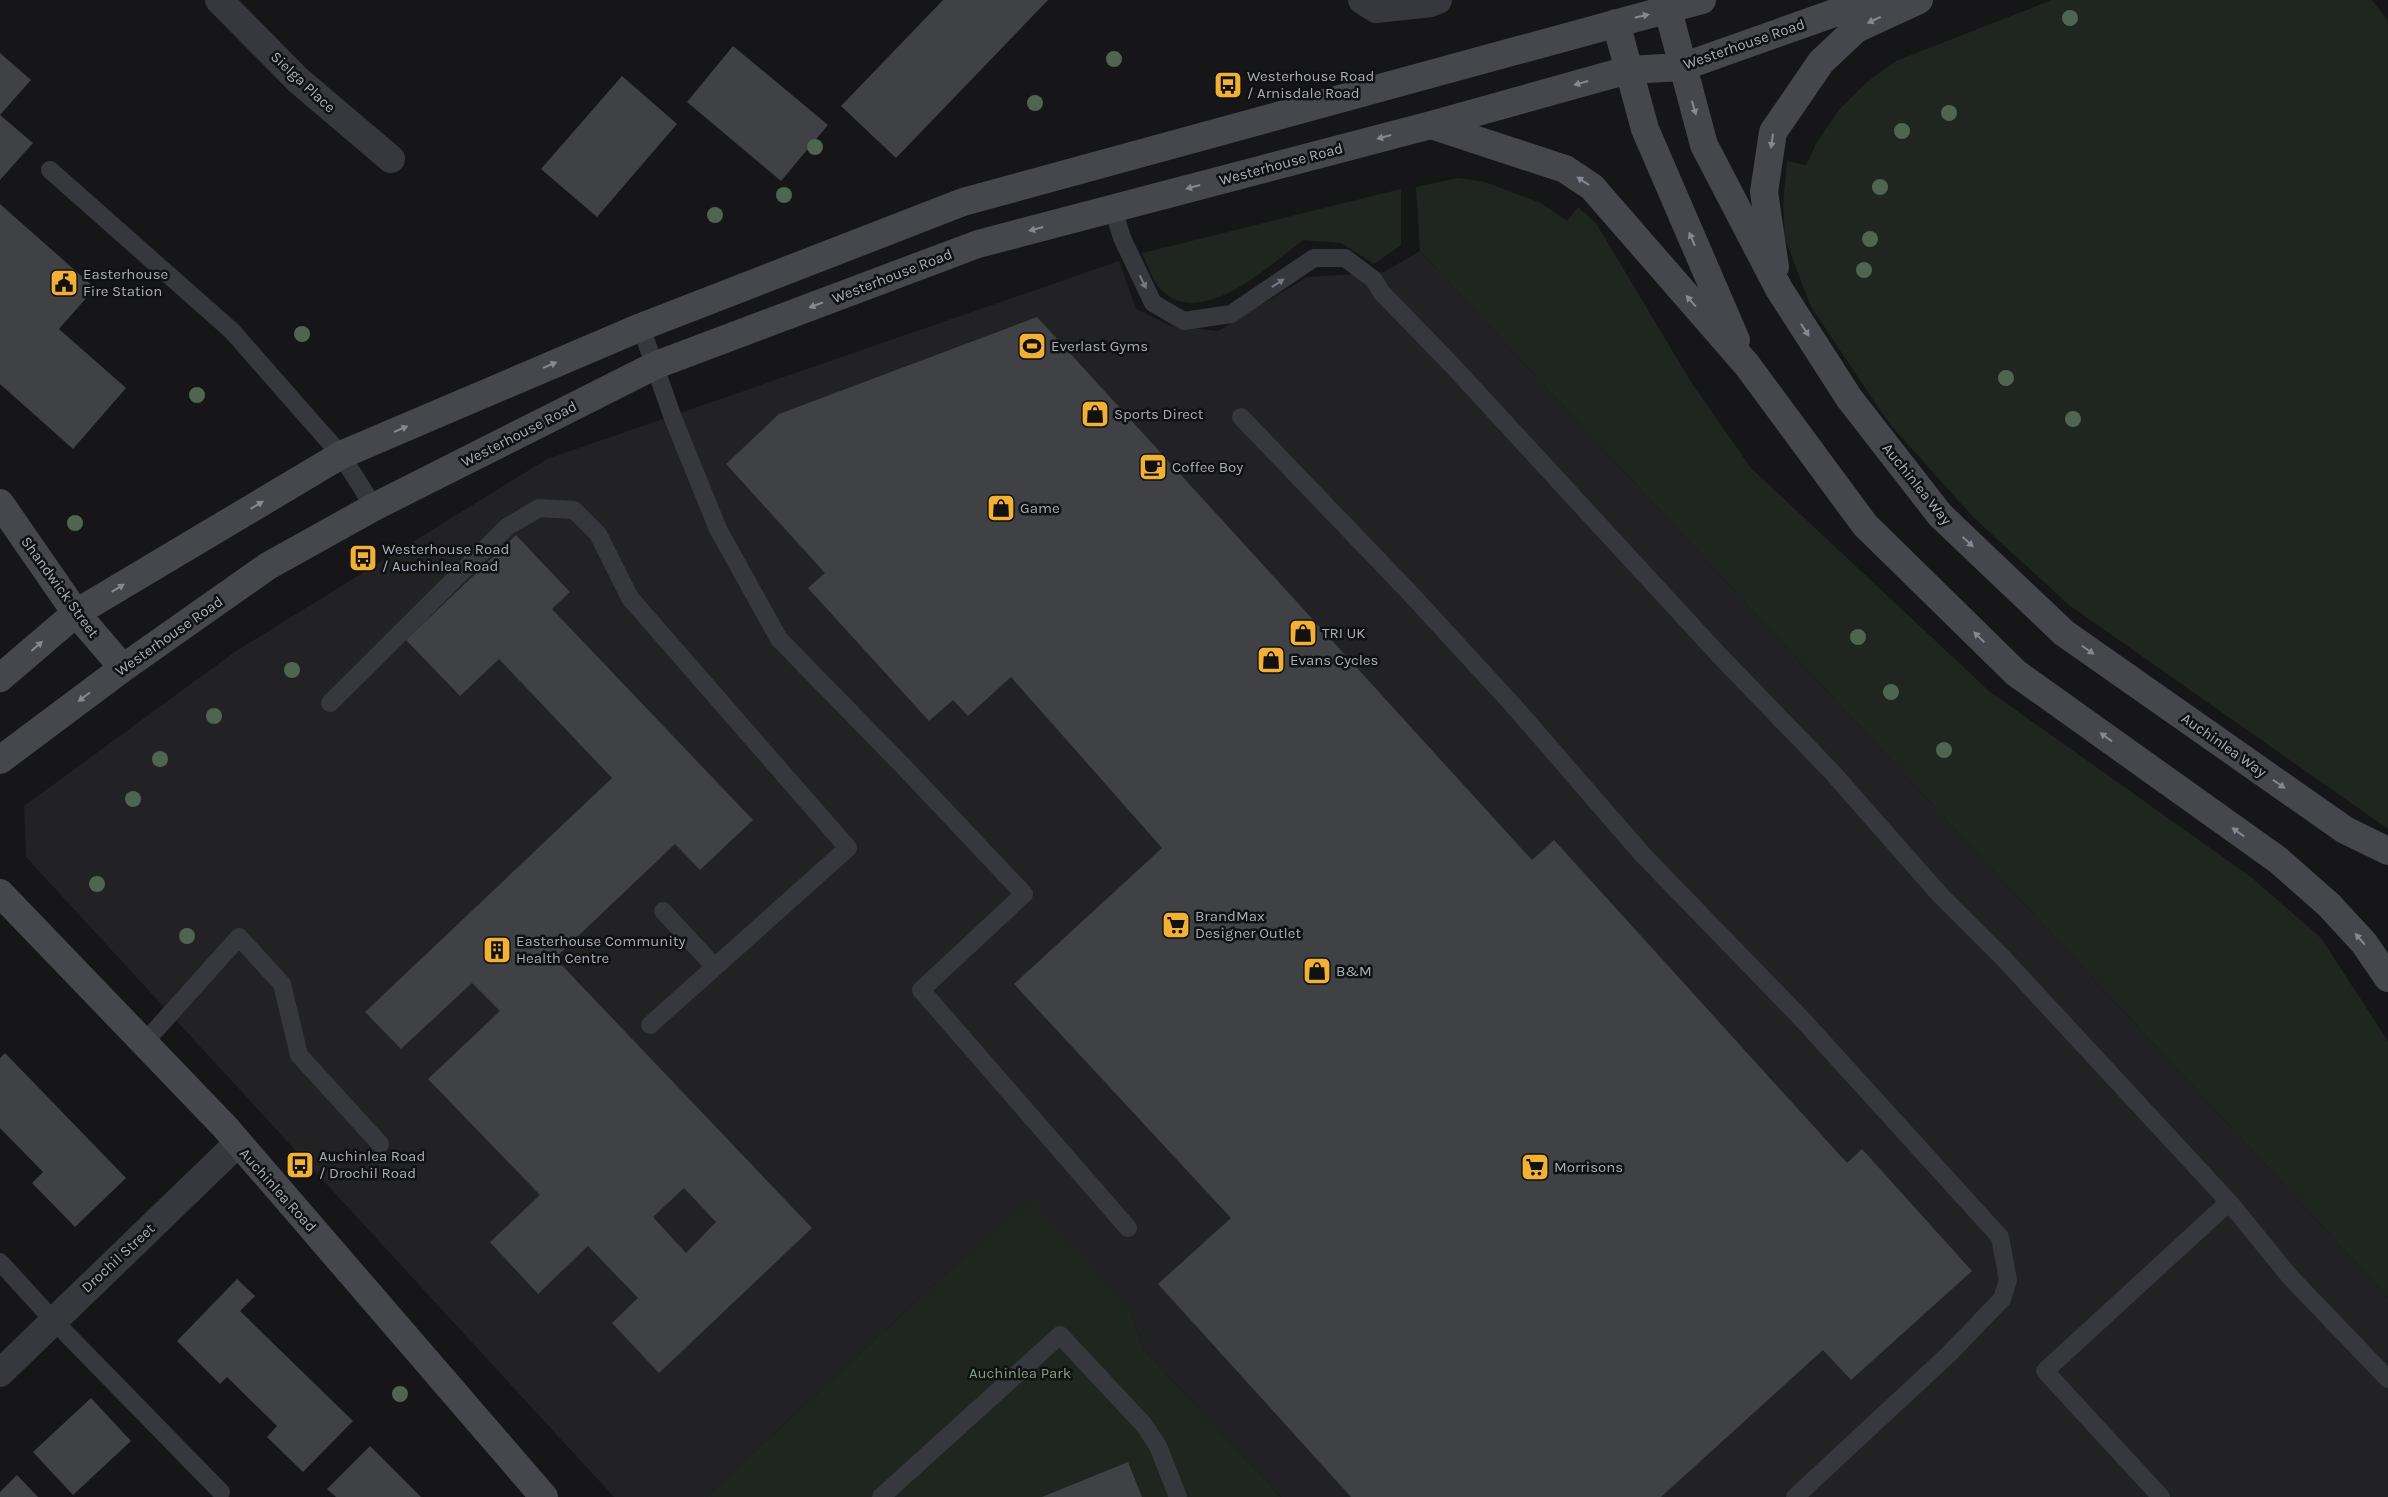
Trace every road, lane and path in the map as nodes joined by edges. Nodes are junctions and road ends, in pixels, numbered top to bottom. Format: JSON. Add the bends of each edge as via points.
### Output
{"nodes":[{"id":1,"x":1362,"y":0,"type":"edge"},
{"id":2,"x":1438,"y":0,"type":"edge"},
{"id":3,"x":1702,"y":0,"type":"edge"},
{"id":4,"x":1872,"y":0,"type":"edge"},
{"id":5,"x":1919,"y":0,"type":"edge"},
{"id":6,"x":223,"y":1,"type":"edge"},
{"id":7,"x":1668,"y":10,"type":"junction"},
{"id":8,"x":1616,"y":22,"type":"junction"},
{"id":9,"x":1682,"y":67,"type":"junction"},
{"id":10,"x":1628,"y":70,"type":"junction"},
{"id":11,"x":1431,"y":125,"type":"junction"},
{"id":12,"x":391,"y":159,"type":"dead end"},
{"id":13,"x":50,"y":170,"type":"dead end"},
{"id":14,"x":1113,"y":208,"type":"junction"},
{"id":15,"x":1778,"y":289,"type":"junction"},
{"id":16,"x":641,"y":326,"type":"junction"},
{"id":17,"x":1746,"y":364,"type":"junction"},
{"id":18,"x":656,"y":365,"type":"junction"},
{"id":19,"x":1241,"y":417,"type":"dead end"},
{"id":20,"x":341,"y":455,"type":"junction"},
{"id":21,"x":0,"y":503,"type":"edge"},
{"id":22,"x":374,"y":507,"type":"junction"},
{"id":23,"x":76,"y":613,"type":"junction"},
{"id":24,"x":123,"y":668,"type":"junction"},
{"id":25,"x":0,"y":678,"type":"edge"},
{"id":26,"x":330,"y":703,"type":"dead end"},
{"id":27,"x":0,"y":760,"type":"edge"},
{"id":28,"x":2388,"y":851,"type":"edge"},
{"id":29,"x":0,"y":893,"type":"edge"},
{"id":30,"x":662,"y":911,"type":"dead end"},
{"id":31,"x":716,"y":967,"type":"junction"},
{"id":32,"x":2388,"y":978,"type":"edge"},
{"id":33,"x":650,"y":1026,"type":"dead end"},
{"id":34,"x":143,"y":1044,"type":"junction"},
{"id":35,"x":237,"y":1144,"type":"junction"},
{"id":36,"x":380,"y":1144,"type":"dead end"},
{"id":37,"x":2229,"y":1202,"type":"junction"},
{"id":38,"x":1128,"y":1228,"type":"dead end"},
{"id":39,"x":0,"y":1262,"type":"edge"},
{"id":40,"x":53,"y":1320,"type":"junction"},
{"id":41,"x":0,"y":1373,"type":"edge"},
{"id":42,"x":2388,"y":1380,"type":"edge"},
{"id":43,"x":221,"y":1492,"type":"dead end"},
{"id":44,"x":544,"y":1497,"type":"edge"},
{"id":45,"x":881,"y":1497,"type":"edge"},
{"id":46,"x":1178,"y":1497,"type":"edge"},
{"id":47,"x":1795,"y":1497,"type":"edge"},
{"id":48,"x":2160,"y":1497,"type":"edge"}],
"edges":[{"from":1,"to":2,"type":"street","via":[[1376,9]]},
{"from":3,"to":7,"type":"street"},
{"from":4,"to":9,"type":"street","name":"Westerhouse Road"},
{"from":5,"to":15,"type":"street","one_way":true,"via":[[1856,29],[1821,62],[1773,132],[1764,192]]},
{"from":6,"to":12,"type":"street","name":"Sielga Place","via":[[298,80]]},
{"from":8,"to":7,"type":"street","one_way":true},
{"from":7,"to":9,"type":"street","name":"Auchinlea Way"},
{"from":8,"to":10,"type":"street"},
{"from":8,"to":16,"type":"street","via":[[963,202]]},
{"from":9,"to":10,"type":"street","name":"Westerhouse Road"},
{"from":9,"to":15,"type":"street","name":"Auchinlea Way","one_way":true,"via":[[1704,145]]},
{"from":10,"to":11,"type":"street","name":"Westerhouse Road","one_way":true},
{"from":17,"to":10,"type":"street","one_way":true,"via":[[1645,129]]},
{"from":11,"to":14,"type":"street","name":"Westerhouse Road","one_way":true},
{"from":17,"to":11,"type":"street","one_way":true,"via":[[1592,187],[1565,169]]},
{"from":13,"to":20,"type":"lane","via":[[232,331]]},
{"from":14,"to":18,"type":"street","name":"Westerhouse Road","one_way":true,"via":[[978,244]]},
{"from":14,"to":37,"type":"lane","one_way":true,"via":[[1122,238],[1153,303],[1184,321],[1231,314],[1314,258],[1344,258],[1373,278],[1382,293],[1719,655],[1831,770],[1941,896],[2005,960]]},
{"from":15,"to":28,"type":"street","name":"Auchinlea Way","one_way":true,"via":[[1849,398],[1940,515],[2064,633],[2345,830]]},
{"from":16,"to":18,"type":"lane"},
{"from":20,"to":16,"type":"street","one_way":true},
{"from":32,"to":17,"type":"street","one_way":true,"via":[[2364,943],[2329,905],[2278,860],[2016,673],[1864,525]]},
{"from":18,"to":22,"type":"street","name":"Westerhouse Road"},
{"from":18,"to":38,"type":"lane","via":[[673,418],[718,529],[779,639],[1024,894],[921,990]]},
{"from":19,"to":47,"type":"lane","via":[[1409,592],[1512,704],[1643,856],[1801,1018],[2000,1237],[2008,1280],[2002,1299]]},
{"from":20,"to":22,"type":"lane"},
{"from":23,"to":20,"type":"street","one_way":true},
{"from":21,"to":23,"type":"street","name":"Shandwick Street"},
{"from":22,"to":24,"type":"street","name":"Westerhouse Road","via":[[268,566]]},
{"from":23,"to":24,"type":"street","name":"Shandwick Street"},
{"from":25,"to":23,"type":"street","one_way":true},
{"from":24,"to":27,"type":"street","name":"Westerhouse Road","one_way":true},
{"from":26,"to":31,"type":"lane","via":[[506,527],[539,508],[574,510],[598,534],[630,598],[848,848]]},
{"from":29,"to":34,"type":"street","name":"Auchinlea Road"},
{"from":30,"to":31,"type":"lane"},
{"from":31,"to":33,"type":"lane"},
{"from":34,"to":35,"type":"street","name":"Auchinlea Road"},
{"from":34,"to":36,"type":"lane","via":[[239,936],[282,984],[299,1055]]},
{"from":35,"to":40,"type":"street","name":"Drochil Street"},
{"from":35,"to":44,"type":"street","name":"Auchinlea Road"},
{"from":37,"to":42,"type":"lane","via":[[2292,1278]]},
{"from":37,"to":48,"type":"lane","via":[[2045,1371]]},
{"from":39,"to":40,"type":"lane"},
{"from":40,"to":41,"type":"street","name":"Drochil Street"},
{"from":40,"to":43,"type":"lane"},
{"from":45,"to":46,"type":"lane","via":[[1060,1336],[1144,1426],[1158,1446]]}]}
